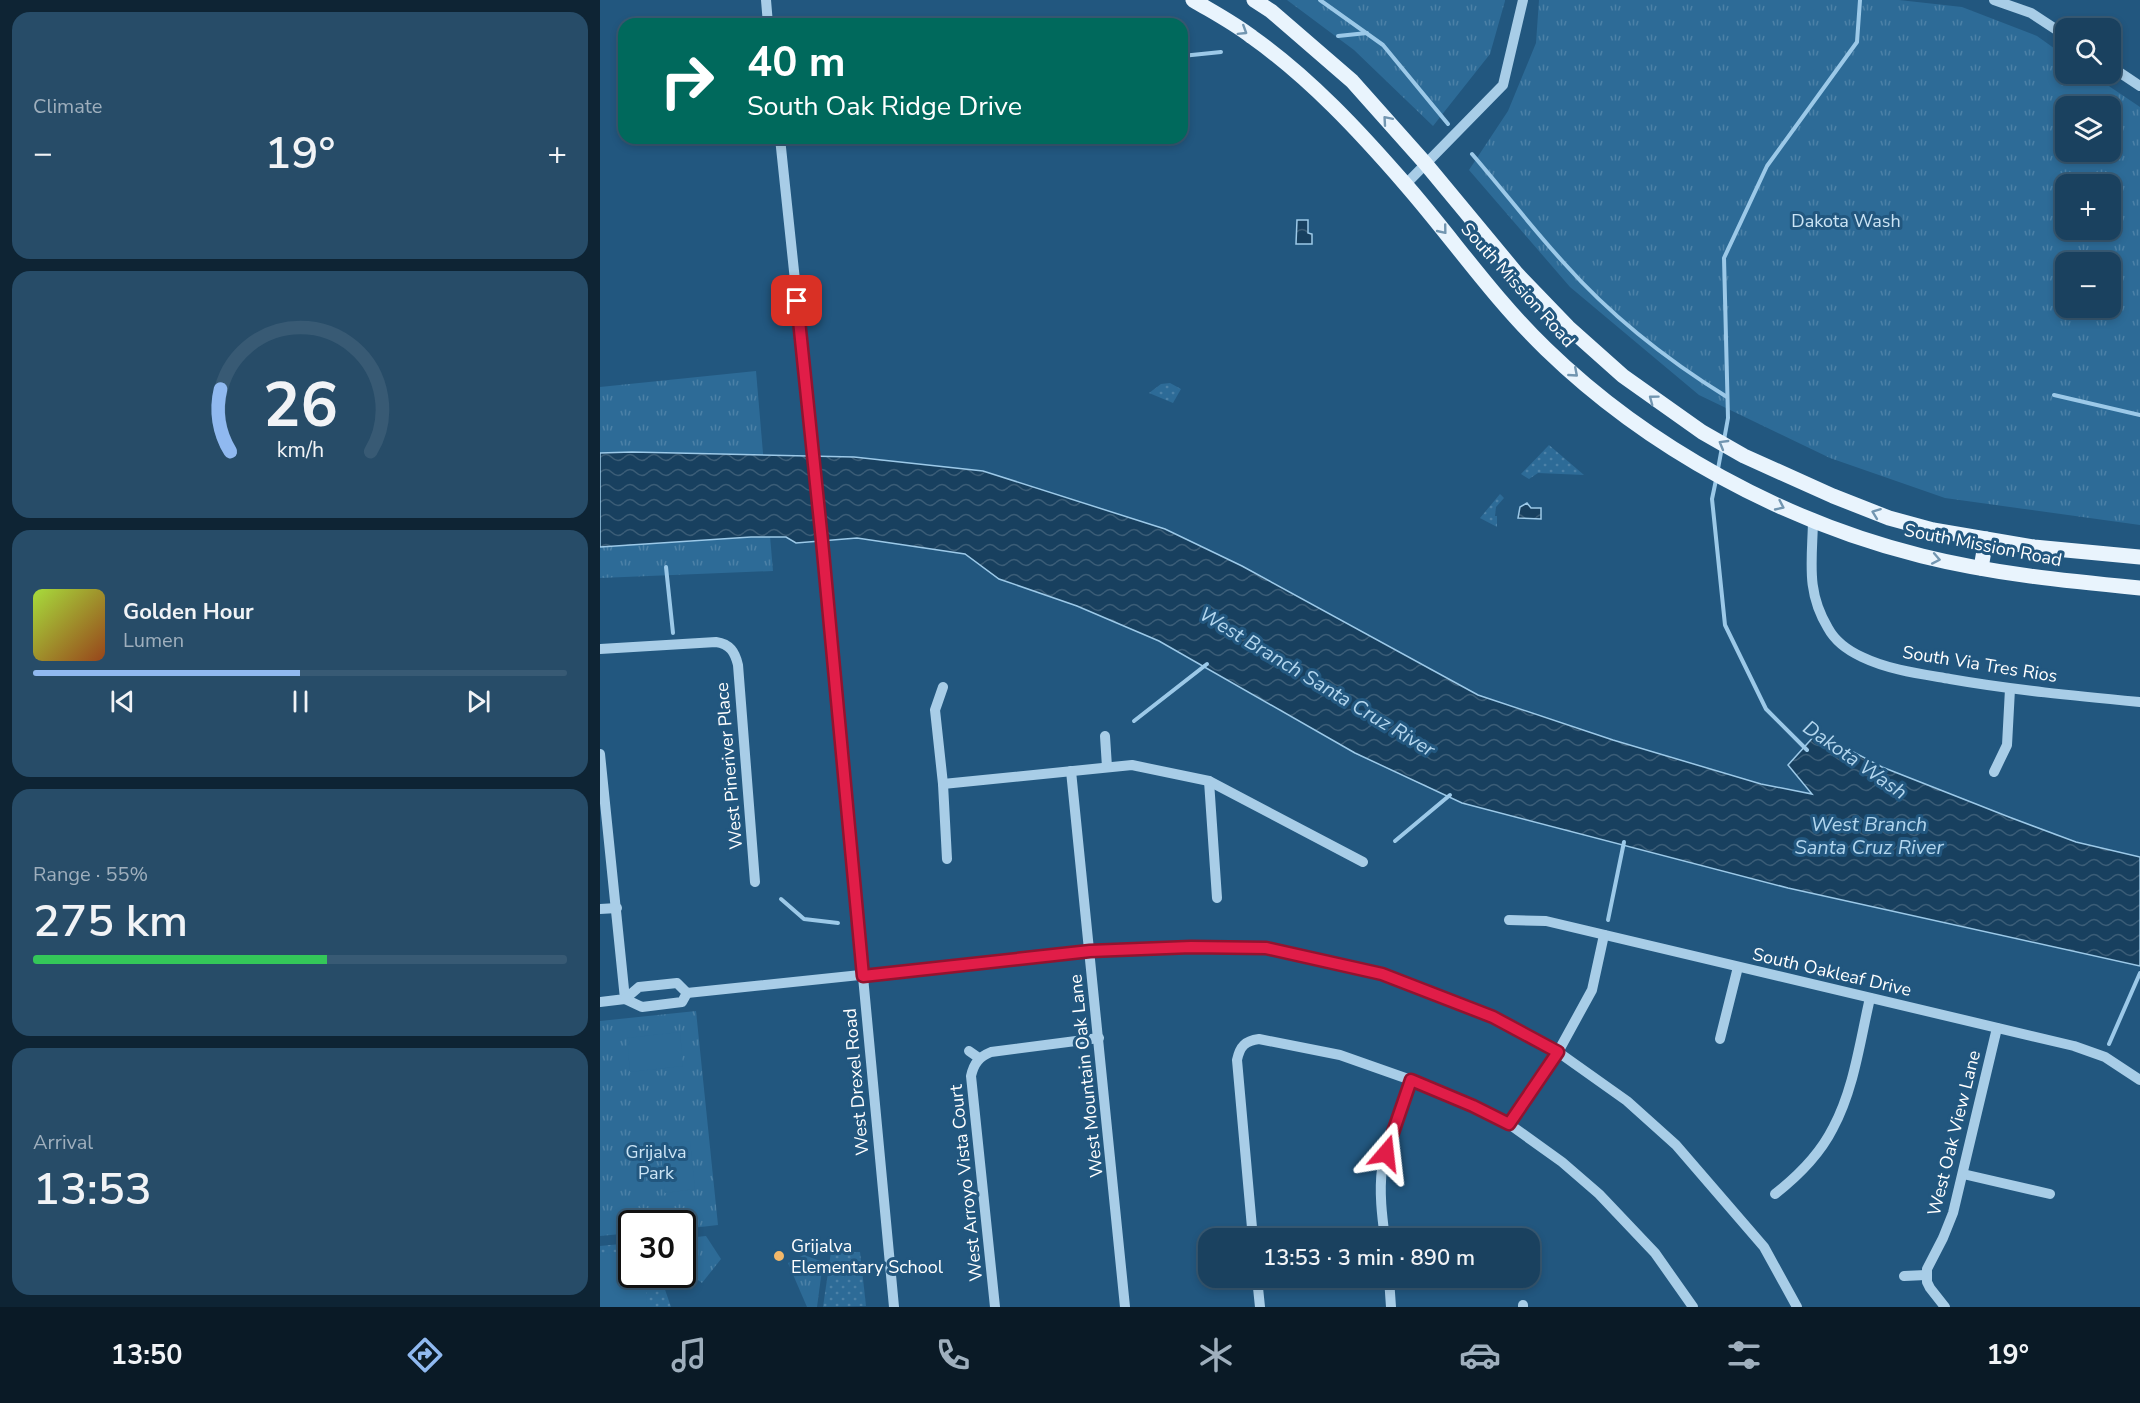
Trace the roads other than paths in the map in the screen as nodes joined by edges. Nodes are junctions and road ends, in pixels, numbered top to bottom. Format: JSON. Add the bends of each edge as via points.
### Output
{"nodes":[{"id":1,"x":766,"y":0,"type":"edge"},
{"id":2,"x":1193,"y":0,"type":"edge"},
{"id":3,"x":1254,"y":0,"type":"edge"},
{"id":4,"x":1523,"y":0,"type":"edge"},
{"id":5,"x":1994,"y":0,"type":"edge"},
{"id":6,"x":768,"y":18,"type":"edge"},
{"id":7,"x":2055,"y":29,"type":"edge"},
{"id":8,"x":2121,"y":73,"type":"edge"},
{"id":9,"x":2140,"y":86,"type":"edge"},
{"id":10,"x":781,"y":144,"type":"edge"},
{"id":11,"x":1425,"y":164,"type":"junction"},
{"id":12,"x":1406,"y":184,"type":"junction"},
{"id":13,"x":1813,"y":522,"type":"junction"},
{"id":14,"x":1986,"y":539,"type":"junction"},
{"id":15,"x":2140,"y":557,"type":"edge"},
{"id":16,"x":1981,"y":568,"type":"junction"},
{"id":17,"x":2140,"y":588,"type":"edge"},
{"id":18,"x":600,"y":649,"type":"edge"},
{"id":19,"x":943,"y":687,"type":"dead end"},
{"id":20,"x":2010,"y":689,"type":"junction"},
{"id":21,"x":2140,"y":702,"type":"edge"},
{"id":22,"x":1105,"y":736,"type":"dead end"},
{"id":23,"x":600,"y":754,"type":"edge"},
{"id":24,"x":1107,"y":767,"type":"junction"},
{"id":25,"x":1071,"y":771,"type":"junction"},
{"id":26,"x":1994,"y":772,"type":"dead end"},
{"id":27,"x":1209,"y":781,"type":"junction"},
{"id":28,"x":943,"y":784,"type":"junction"},
{"id":29,"x":947,"y":859,"type":"dead end"},
{"id":30,"x":1363,"y":862,"type":"dead end"},
{"id":31,"x":755,"y":882,"type":"dead end"},
{"id":32,"x":1217,"y":898,"type":"dead end"},
{"id":33,"x":617,"y":908,"type":"junction"},
{"id":34,"x":600,"y":909,"type":"edge"},
{"id":35,"x":1509,"y":920,"type":"dead end"},
{"id":36,"x":1604,"y":935,"type":"junction"},
{"id":37,"x":1090,"y":951,"type":"junction"},
{"id":38,"x":1738,"y":967,"type":"junction"},
{"id":39,"x":863,"y":976,"type":"junction"},
{"id":40,"x":687,"y":993,"type":"junction"},
{"id":41,"x":1870,"y":998,"type":"junction"},
{"id":42,"x":625,"y":999,"type":"junction"},
{"id":43,"x":600,"y":1002,"type":"edge"},
{"id":44,"x":1997,"y":1028,"type":"junction"},
{"id":45,"x":1099,"y":1038,"type":"junction"},
{"id":46,"x":1720,"y":1039,"type":"dead end"},
{"id":47,"x":969,"y":1051,"type":"dead end"},
{"id":48,"x":1558,"y":1052,"type":"junction"},
{"id":49,"x":979,"y":1058,"type":"junction"},
{"id":50,"x":1411,"y":1080,"type":"junction"},
{"id":51,"x":2140,"y":1080,"type":"edge"},
{"id":52,"x":1509,"y":1124,"type":"junction"},
{"id":53,"x":1963,"y":1174,"type":"junction"},
{"id":54,"x":1775,"y":1194,"type":"dead end"},
{"id":55,"x":2050,"y":1194,"type":"dead end"},
{"id":56,"x":1252,"y":1228,"type":"edge"},
{"id":57,"x":1384,"y":1228,"type":"edge"},
{"id":58,"x":1926,"y":1275,"type":"junction"},
{"id":59,"x":1904,"y":1276,"type":"dead end"},
{"id":60,"x":1258,"y":1288,"type":"edge"},
{"id":61,"x":1390,"y":1288,"type":"edge"},
{"id":62,"x":894,"y":1307,"type":"edge"},
{"id":63,"x":995,"y":1307,"type":"edge"},
{"id":64,"x":1125,"y":1307,"type":"edge"},
{"id":65,"x":1260,"y":1307,"type":"edge"},
{"id":66,"x":1391,"y":1307,"type":"edge"},
{"id":67,"x":1693,"y":1307,"type":"edge"},
{"id":68,"x":1797,"y":1307,"type":"edge"},
{"id":69,"x":1945,"y":1307,"type":"edge"}],
"edges":[{"from":1,"to":6,"type":"street"},
{"from":2,"to":12,"type":"main road","name":"South Mission Road","one_way":true,"via":[[1252,36],[1303,79],[1344,116]]},
{"from":11,"to":3,"type":"main road","name":"South Mission Road","one_way":true,"via":[[1352,81]]},
{"from":4,"to":11,"type":"street","via":[[1503,85]]},
{"from":5,"to":7,"type":"street","via":[[2031,13]]},
{"from":8,"to":9,"type":"street"},
{"from":10,"to":39,"type":"street","name":"West Drexel Road"},
{"from":11,"to":12,"type":"street"},
{"from":14,"to":11,"type":"main road","name":"South Mission Road","one_way":true,"via":[[1889,518],[1744,456],[1702,432],[1623,376],[1568,327],[1517,274]]},
{"from":12,"to":13,"type":"main road","name":"South Mission Road","one_way":true,"via":[[1545,348],[1604,399],[1658,438],[1741,488]]},
{"from":13,"to":16,"type":"main road","name":"South Mission Road","one_way":true,"via":[[1922,556]]},
{"from":13,"to":20,"type":"street","name":"South Via Tres Rios","via":[[1811,583],[1817,607],[1842,645],[1862,657],[1905,671]]},
{"from":14,"to":15,"type":"main road","name":"South Mission Road"},
{"from":14,"to":16,"type":"main road"},
{"from":16,"to":17,"type":"main road","name":"South Mission Road"},
{"from":18,"to":31,"type":"street","name":"West Pineriver Place","via":[[716,642],[735,646]]},
{"from":19,"to":28,"type":"street","via":[[935,710]]},
{"from":20,"to":21,"type":"street","name":"South Via Tres Rios"},
{"from":20,"to":26,"type":"street","via":[[2007,745]]},
{"from":22,"to":24,"type":"street"},
{"from":23,"to":33,"type":"street"},
{"from":24,"to":25,"type":"street"},
{"from":24,"to":27,"type":"street","via":[[1131,765]]},
{"from":25,"to":28,"type":"street"},
{"from":25,"to":37,"type":"street","name":"West Mountain Oak Lane"},
{"from":27,"to":30,"type":"street"},
{"from":27,"to":32,"type":"street"},
{"from":28,"to":29,"type":"street"},
{"from":33,"to":34,"type":"street"},
{"from":33,"to":42,"type":"street"},
{"from":35,"to":36,"type":"street","name":"South Oakleaf Drive","via":[[1546,921]]},
{"from":36,"to":38,"type":"street","name":"South Oakleaf Drive"},
{"from":36,"to":48,"type":"street","via":[[1592,990]]},
{"from":37,"to":39,"type":"street"},
{"from":37,"to":45,"type":"street","name":"West Mountain Oak Lane"},
{"from":37,"to":48,"type":"street","via":[[1266,948],[1382,974],[1493,1017]]},
{"from":38,"to":41,"type":"street","name":"South Oakleaf Drive"},
{"from":38,"to":46,"type":"street"},
{"from":39,"to":40,"type":"street"},
{"from":39,"to":62,"type":"street","name":"West Drexel Road"},
{"from":40,"to":42,"type":"street","via":[[682,1002],[642,1007]]},
{"from":40,"to":42,"type":"street","via":[[677,983],[639,987]]},
{"from":41,"to":44,"type":"street","name":"South Oakleaf Drive"},
{"from":41,"to":54,"type":"street","via":[[1848,1089],[1833,1128],[1796,1177]]},
{"from":42,"to":43,"type":"street"},
{"from":44,"to":51,"type":"street","name":"South Oakleaf Drive","via":[[2090,1050]]},
{"from":44,"to":53,"type":"street","name":"West Oak View Lane"},
{"from":45,"to":49,"type":"street","via":[[991,1052]]},
{"from":45,"to":64,"type":"street","name":"West Mountain Oak Lane"},
{"from":47,"to":49,"type":"street"},
{"from":48,"to":52,"type":"street"},
{"from":48,"to":68,"type":"street","via":[[1627,1101],[1676,1145],[1764,1247]]},
{"from":49,"to":63,"type":"street","name":"West Arroyo Vista Court","via":[[971,1076]]},
{"from":50,"to":52,"type":"street"},
{"from":50,"to":56,"type":"street","via":[[1340,1055],[1259,1039],[1241,1043],[1237,1060]]},
{"from":50,"to":57,"type":"street","via":[[1382,1168]]},
{"from":52,"to":67,"type":"street","via":[[1599,1194],[1655,1252]]},
{"from":53,"to":55,"type":"street"},
{"from":53,"to":58,"type":"street","name":"West Oak View Lane","via":[[1949,1225]]},
{"from":58,"to":59,"type":"street"},
{"from":58,"to":69,"type":"street","via":[[1930,1288]]},
{"from":60,"to":65,"type":"street"},
{"from":61,"to":66,"type":"street"}]}
